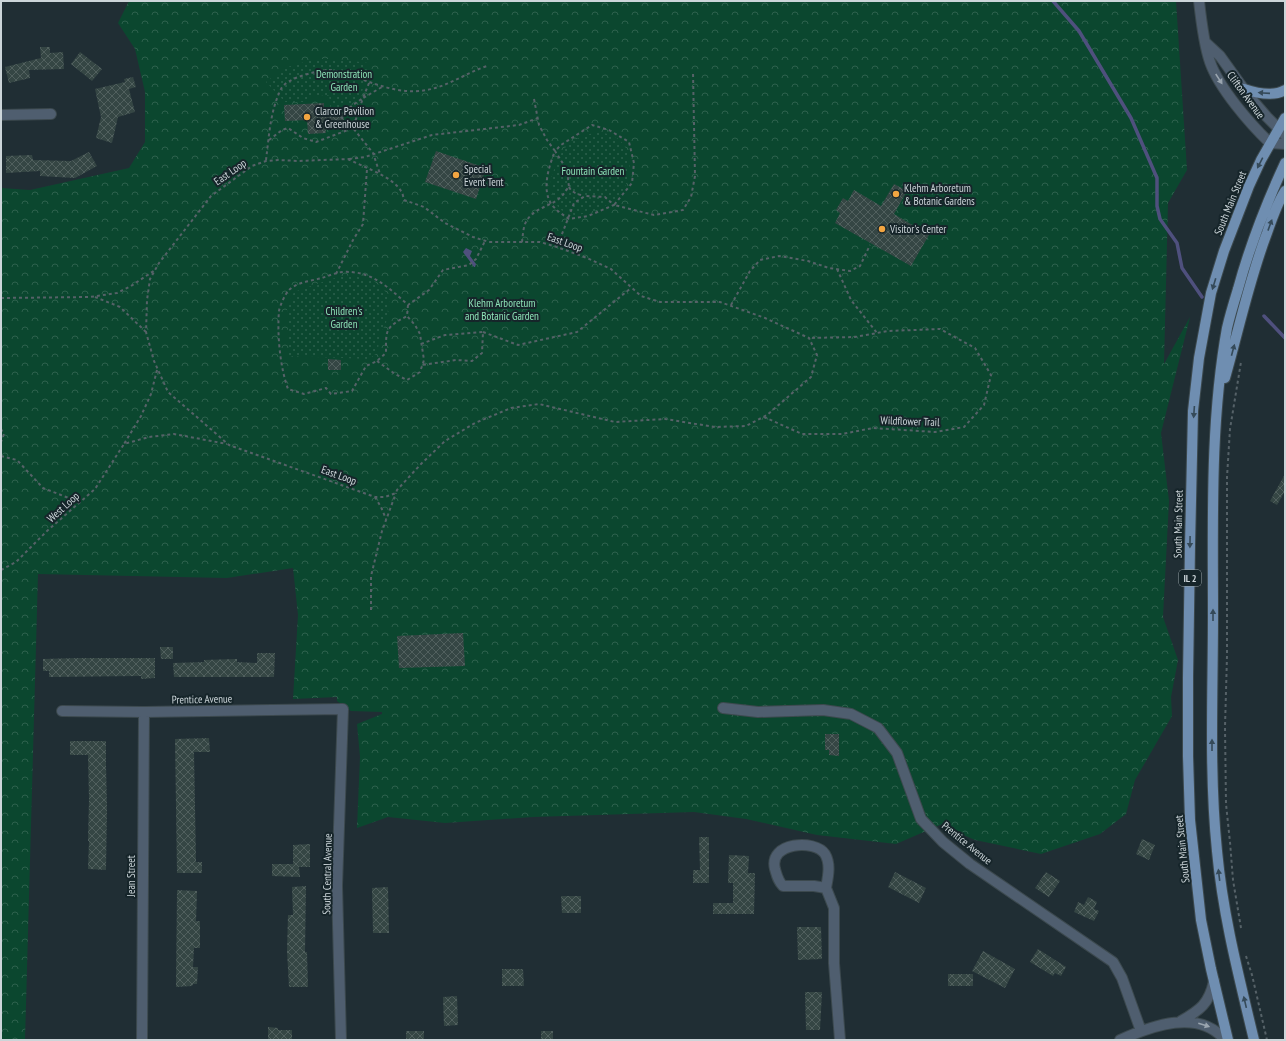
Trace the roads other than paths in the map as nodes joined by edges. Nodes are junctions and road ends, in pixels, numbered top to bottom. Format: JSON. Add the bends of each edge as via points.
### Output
{"nodes":[{"id":1,"x":1199,"y":1,"type":"edge"},
{"id":2,"x":1206,"y":43,"type":"junction"},
{"id":3,"x":1244,"y":89,"type":"junction"},
{"id":4,"x":1285,"y":90,"type":"edge"},
{"id":5,"x":51,"y":114,"type":"dead end"},
{"id":6,"x":1,"y":115,"type":"edge"},
{"id":7,"x":1285,"y":118,"type":"edge"},
{"id":8,"x":1282,"y":132,"type":"edge"},
{"id":9,"x":1270,"y":143,"type":"junction"},
{"id":10,"x":1285,"y":144,"type":"edge"},
{"id":11,"x":1285,"y":163,"type":"edge"},
{"id":12,"x":1285,"y":191,"type":"edge"},
{"id":13,"x":1219,"y":401,"type":"junction"},
{"id":14,"x":723,"y":708,"type":"dead end"},
{"id":15,"x":343,"y":709,"type":"joint"},
{"id":16,"x":62,"y":712,"type":"dead end"},
{"id":17,"x":144,"y":712,"type":"junction"},
{"id":18,"x":826,"y":888,"type":"junction"},
{"id":19,"x":1214,"y":981,"type":"junction"},
{"id":20,"x":1179,"y":1022,"type":"junction"},
{"id":21,"x":1141,"y":1031,"type":"junction"},
{"id":22,"x":142,"y":1040,"type":"edge"},
{"id":23,"x":341,"y":1040,"type":"edge"},
{"id":24,"x":840,"y":1040,"type":"edge"},
{"id":25,"x":1120,"y":1040,"type":"edge"},
{"id":26,"x":1225,"y":1040,"type":"edge"},
{"id":27,"x":1228,"y":1040,"type":"edge"},
{"id":28,"x":1254,"y":1040,"type":"edge"}],
"edges":[{"from":1,"to":2,"type":"street","name":"Clifton Avenue"},
{"from":2,"to":3,"type":"street","name":"Clifton Avenue","via":[[1220,56]]},
{"from":2,"to":9,"type":"street","name":"Clifton Avenue","one_way":true,"via":[[1210,61],[1219,79],[1253,126]]},
{"from":4,"to":3,"type":"main road","one_way":true,"via":[[1262,94]]},
{"from":3,"to":8,"type":"street","name":"Clifton Avenue"},
{"from":5,"to":6,"type":"street"},
{"from":7,"to":8,"type":"main road","name":"South Main Street","number":"IL 2"},
{"from":8,"to":9,"type":"main road","name":"South Main Street","number":"IL 2"},
{"from":9,"to":10,"type":"street"},
{"from":9,"to":19,"type":"main road","name":"South Main Street","number":"IL 2","one_way":true,"via":[[1249,186],[1213,286],[1199,358],[1193,411],[1188,756],[1190,820],[1201,920]]},
{"from":11,"to":13,"type":"main road","number":"IL 2","via":[[1261,218],[1242,273],[1228,326]]},
{"from":13,"to":12,"type":"main road","one_way":true,"via":[[1258,256]]},
{"from":28,"to":13,"type":"main road","number":"IL 2","one_way":true,"via":[[1230,942],[1216,850],[1212,765],[1213,535]]},
{"from":14,"to":21,"type":"street","name":"Prentice Avenue","via":[[758,712],[823,710],[851,714],[878,728],[897,753],[921,819],[943,842],[970,864],[1113,962],[1122,978]]},
{"from":15,"to":17,"type":"street","name":"Prentice Avenue"},
{"from":15,"to":23,"type":"street","name":"South Central Avenue","via":[[337,886]]},
{"from":16,"to":17,"type":"street","name":"Prentice Avenue"},
{"from":17,"to":22,"type":"street","name":"Jean Street"},
{"from":18,"to":18,"type":"street","via":[[783,886],[774,867],[775,857],[782,849],[812,846],[824,854],[829,868]]},
{"from":18,"to":24,"type":"street","via":[[834,908],[834,963]]},
{"from":19,"to":20,"type":"street","via":[[1206,1004]]},
{"from":19,"to":27,"type":"main road","name":"South Main Street","number":"IL 2"},
{"from":20,"to":21,"type":"street"},
{"from":20,"to":26,"type":"street","one_way":true,"via":[[1203,1024],[1219,1032]]},
{"from":21,"to":25,"type":"street"}]}
